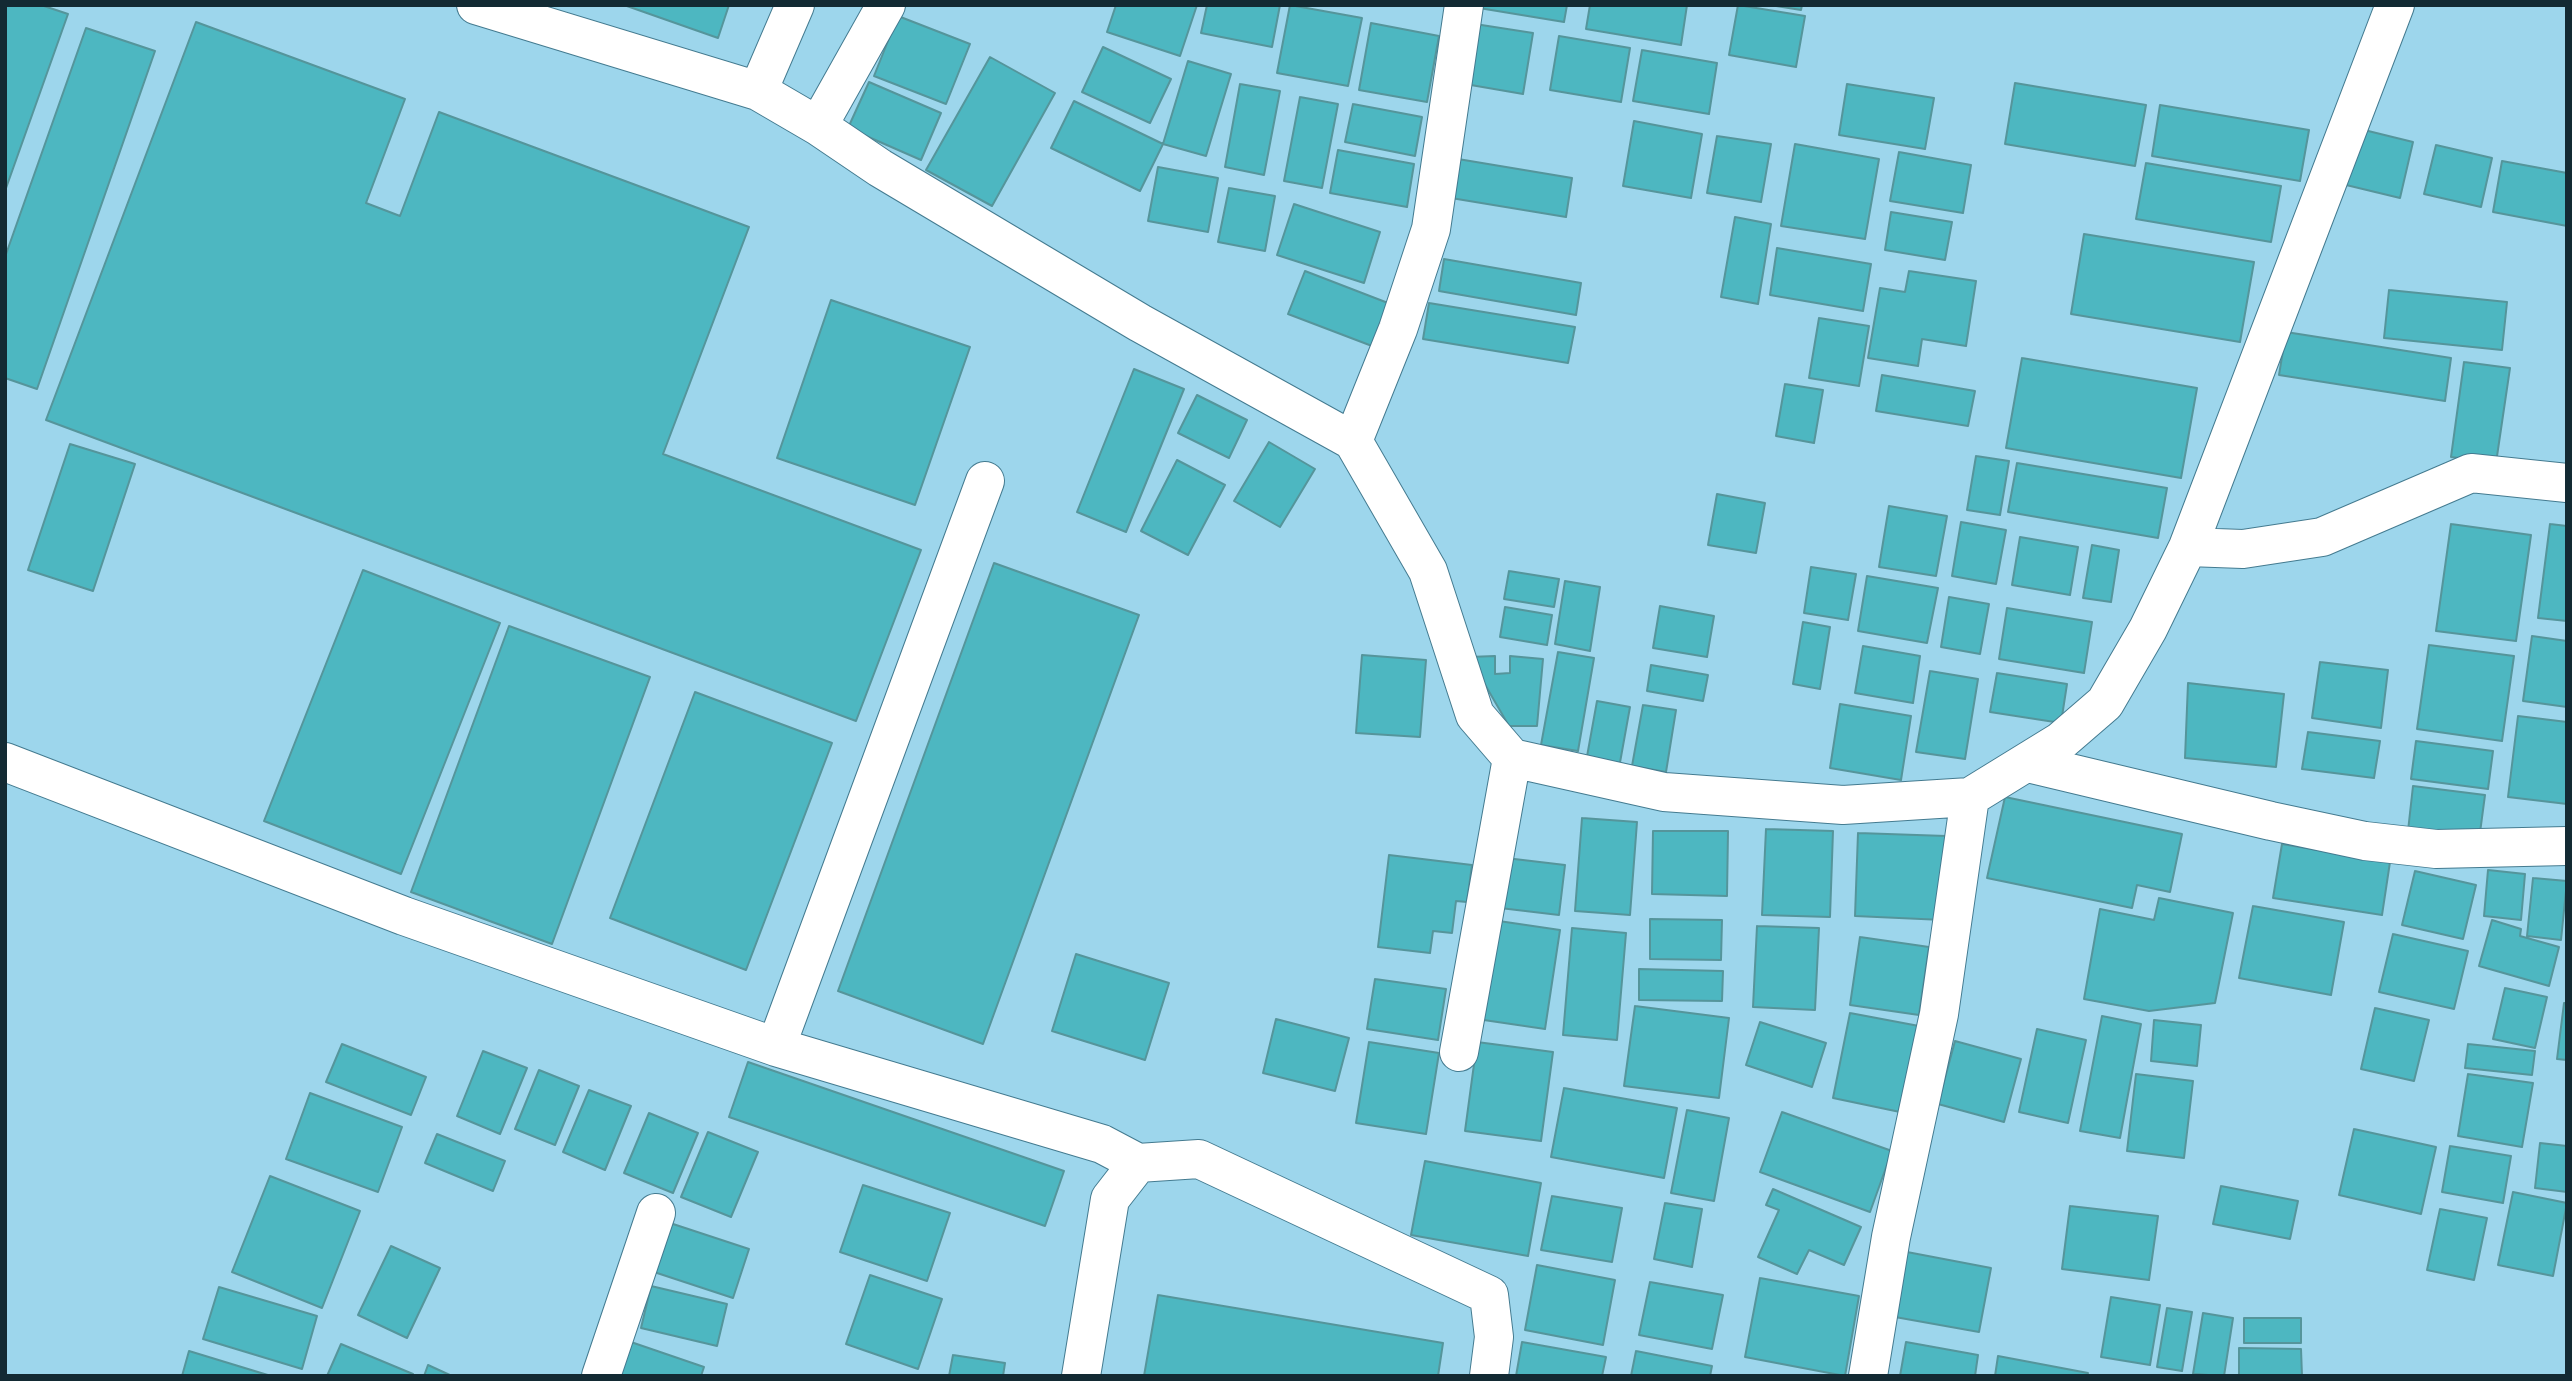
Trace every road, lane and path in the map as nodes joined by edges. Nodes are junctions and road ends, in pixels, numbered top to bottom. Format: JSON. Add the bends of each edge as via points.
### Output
{"nodes":[{"id":1,"x":476,"y":5,"type":"edge"},
{"id":2,"x":795,"y":5,"type":"edge"},
{"id":3,"x":886,"y":5,"type":"edge"},
{"id":4,"x":1464,"y":5,"type":"edge"},
{"id":5,"x":2395,"y":5,"type":"edge"},
{"id":6,"x":758,"y":91,"type":"junction"},
{"id":7,"x":818,"y":126,"type":"junction"},
{"id":8,"x":1353,"y":441,"type":"junction"},
{"id":9,"x":985,"y":481,"type":"dead end"},
{"id":10,"x":2567,"y":483,"type":"edge"},
{"id":11,"x":2188,"y":547,"type":"junction"},
{"id":12,"x":1512,"y":758,"type":"junction"},
{"id":13,"x":5,"y":762,"type":"edge"},
{"id":14,"x":2028,"y":763,"type":"junction"},
{"id":15,"x":1970,"y":797,"type":"junction"},
{"id":16,"x":2567,"y":846,"type":"edge"},
{"id":17,"x":776,"y":1046,"type":"junction"},
{"id":18,"x":1459,"y":1052,"type":"dead end"},
{"id":19,"x":1138,"y":1163,"type":"junction"},
{"id":20,"x":656,"y":1213,"type":"dead end"},
{"id":21,"x":601,"y":1376,"type":"edge"},
{"id":22,"x":1081,"y":1376,"type":"edge"},
{"id":23,"x":1489,"y":1376,"type":"edge"},
{"id":24,"x":1868,"y":1376,"type":"edge"}],
"edges":[{"from":1,"to":6,"type":"street"},
{"from":2,"to":6,"type":"street"},
{"from":3,"to":7,"type":"street"},
{"from":4,"to":8,"type":"street","via":[[1431,229],[1398,329]]},
{"from":5,"to":11,"type":"street"},
{"from":6,"to":7,"type":"street"},
{"from":7,"to":8,"type":"street","via":[[1140,323]]},
{"from":8,"to":12,"type":"street","via":[[1428,571],[1475,715]]},
{"from":9,"to":17,"type":"street"},
{"from":10,"to":11,"type":"street","via":[[2471,473],[2322,537],[2243,549]]},
{"from":11,"to":14,"type":"street","via":[[2105,703]]},
{"from":12,"to":15,"type":"street","via":[[1664,792],[1843,805]]},
{"from":12,"to":18,"type":"street"},
{"from":13,"to":17,"type":"street","via":[[404,916]]},
{"from":14,"to":15,"type":"street"},
{"from":14,"to":16,"type":"street","via":[[2365,841],[2436,849]]},
{"from":15,"to":24,"type":"street","via":[[1939,1014],[1891,1237]]},
{"from":17,"to":19,"type":"street","via":[[1102,1144]]},
{"from":19,"to":22,"type":"street","via":[[1110,1199]]},
{"from":19,"to":23,"type":"street","via":[[1199,1159],[1489,1295],[1494,1337]]},
{"from":20,"to":21,"type":"street"}]}
